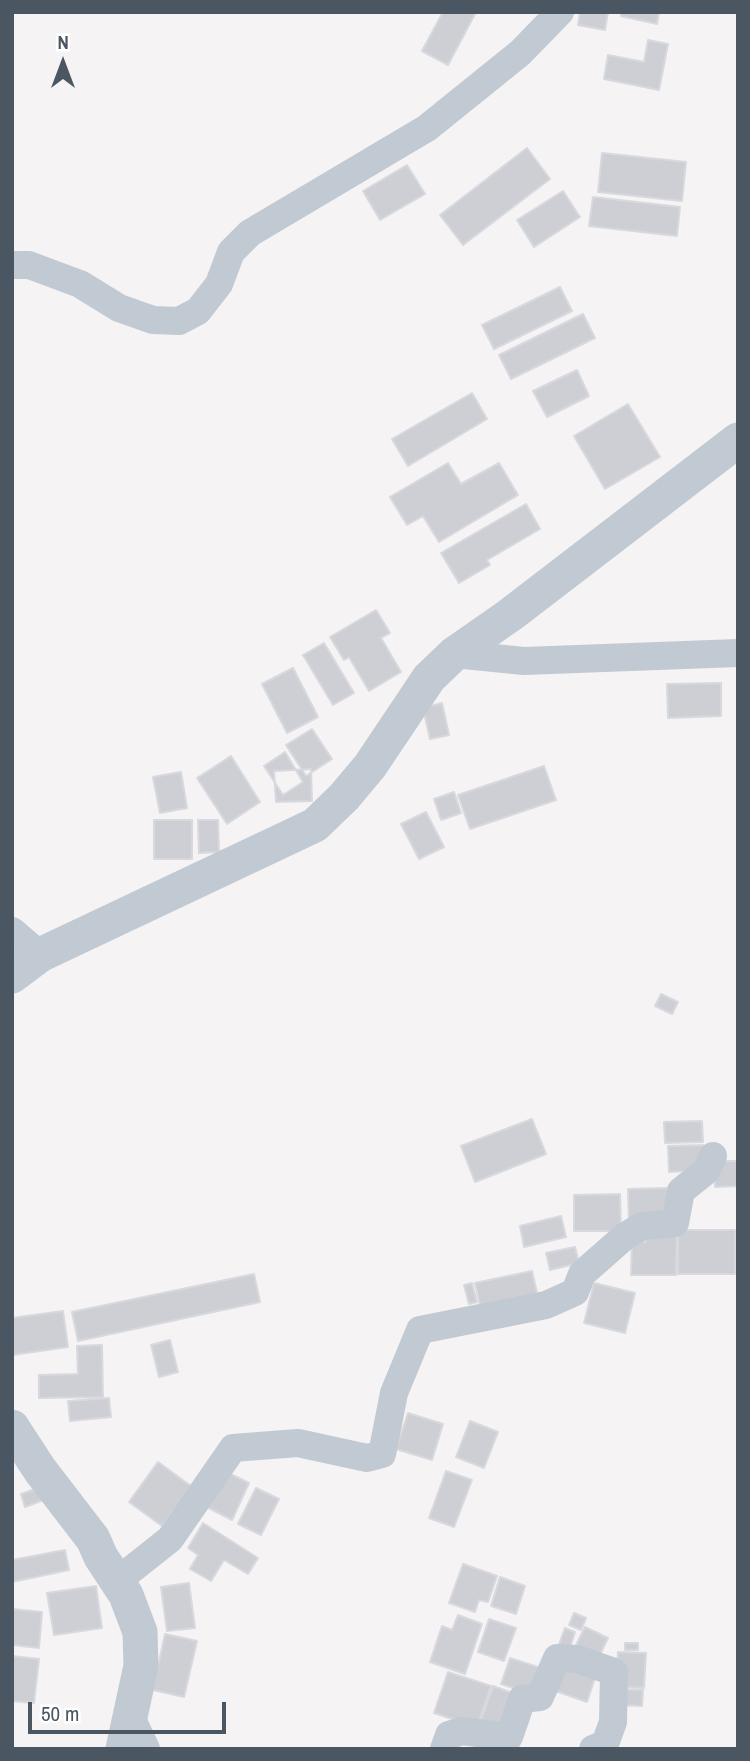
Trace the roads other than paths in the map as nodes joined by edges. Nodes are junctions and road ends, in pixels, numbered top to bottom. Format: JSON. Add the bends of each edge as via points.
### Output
{"nodes":[{"id":1,"x":560,"y":12,"type":"edge"},
{"id":2,"x":12,"y":265,"type":"edge"},
{"id":3,"x":738,"y":440,"type":"edge"},
{"id":4,"x":738,"y":653,"type":"edge"},
{"id":5,"x":454,"y":654,"type":"junction"},
{"id":6,"x":12,"y":931,"type":"edge"},
{"id":7,"x":40,"y":955,"type":"junction"},
{"id":8,"x":12,"y":976,"type":"edge"},
{"id":9,"x":713,"y":1156,"type":"dead end"},
{"id":10,"x":12,"y":1427,"type":"edge"},
{"id":11,"x":117,"y":1581,"type":"junction"},
{"id":12,"x":130,"y":1715,"type":"junction"},
{"id":13,"x":122,"y":1749,"type":"edge"},
{"id":14,"x":146,"y":1749,"type":"edge"},
{"id":15,"x":444,"y":1749,"type":"edge"},
{"id":16,"x":593,"y":1749,"type":"edge"}],
"edges":[{"from":1,"to":2,"type":"street","via":[[520,52],[427,128],[250,233],[231,252],[219,284],[198,312],[179,321],[153,320],[80,284],[29,265]]},
{"from":3,"to":5,"type":"street"},
{"from":4,"to":5,"type":"street","via":[[524,660]]},
{"from":5,"to":7,"type":"street","via":[[429,678],[353,787],[315,825]]},
{"from":6,"to":7,"type":"street"},
{"from":7,"to":8,"type":"street"},
{"from":9,"to":11,"type":"street","via":[[706,1171],[681,1191],[676,1223],[642,1226],[624,1237],[582,1274],[575,1292],[546,1305],[420,1330],[394,1393],[382,1454],[368,1458],[298,1443],[233,1448],[170,1539]]},
{"from":10,"to":11,"type":"street","via":[[93,1539]]},
{"from":11,"to":12,"type":"street","via":[[140,1632],[141,1666]]},
{"from":12,"to":13,"type":"street"},
{"from":12,"to":14,"type":"street"},
{"from":15,"to":16,"type":"street","via":[[449,1735],[462,1731],[509,1737],[522,1699],[540,1697],[557,1658],[578,1658],[614,1672],[613,1722],[605,1744]]}]}
